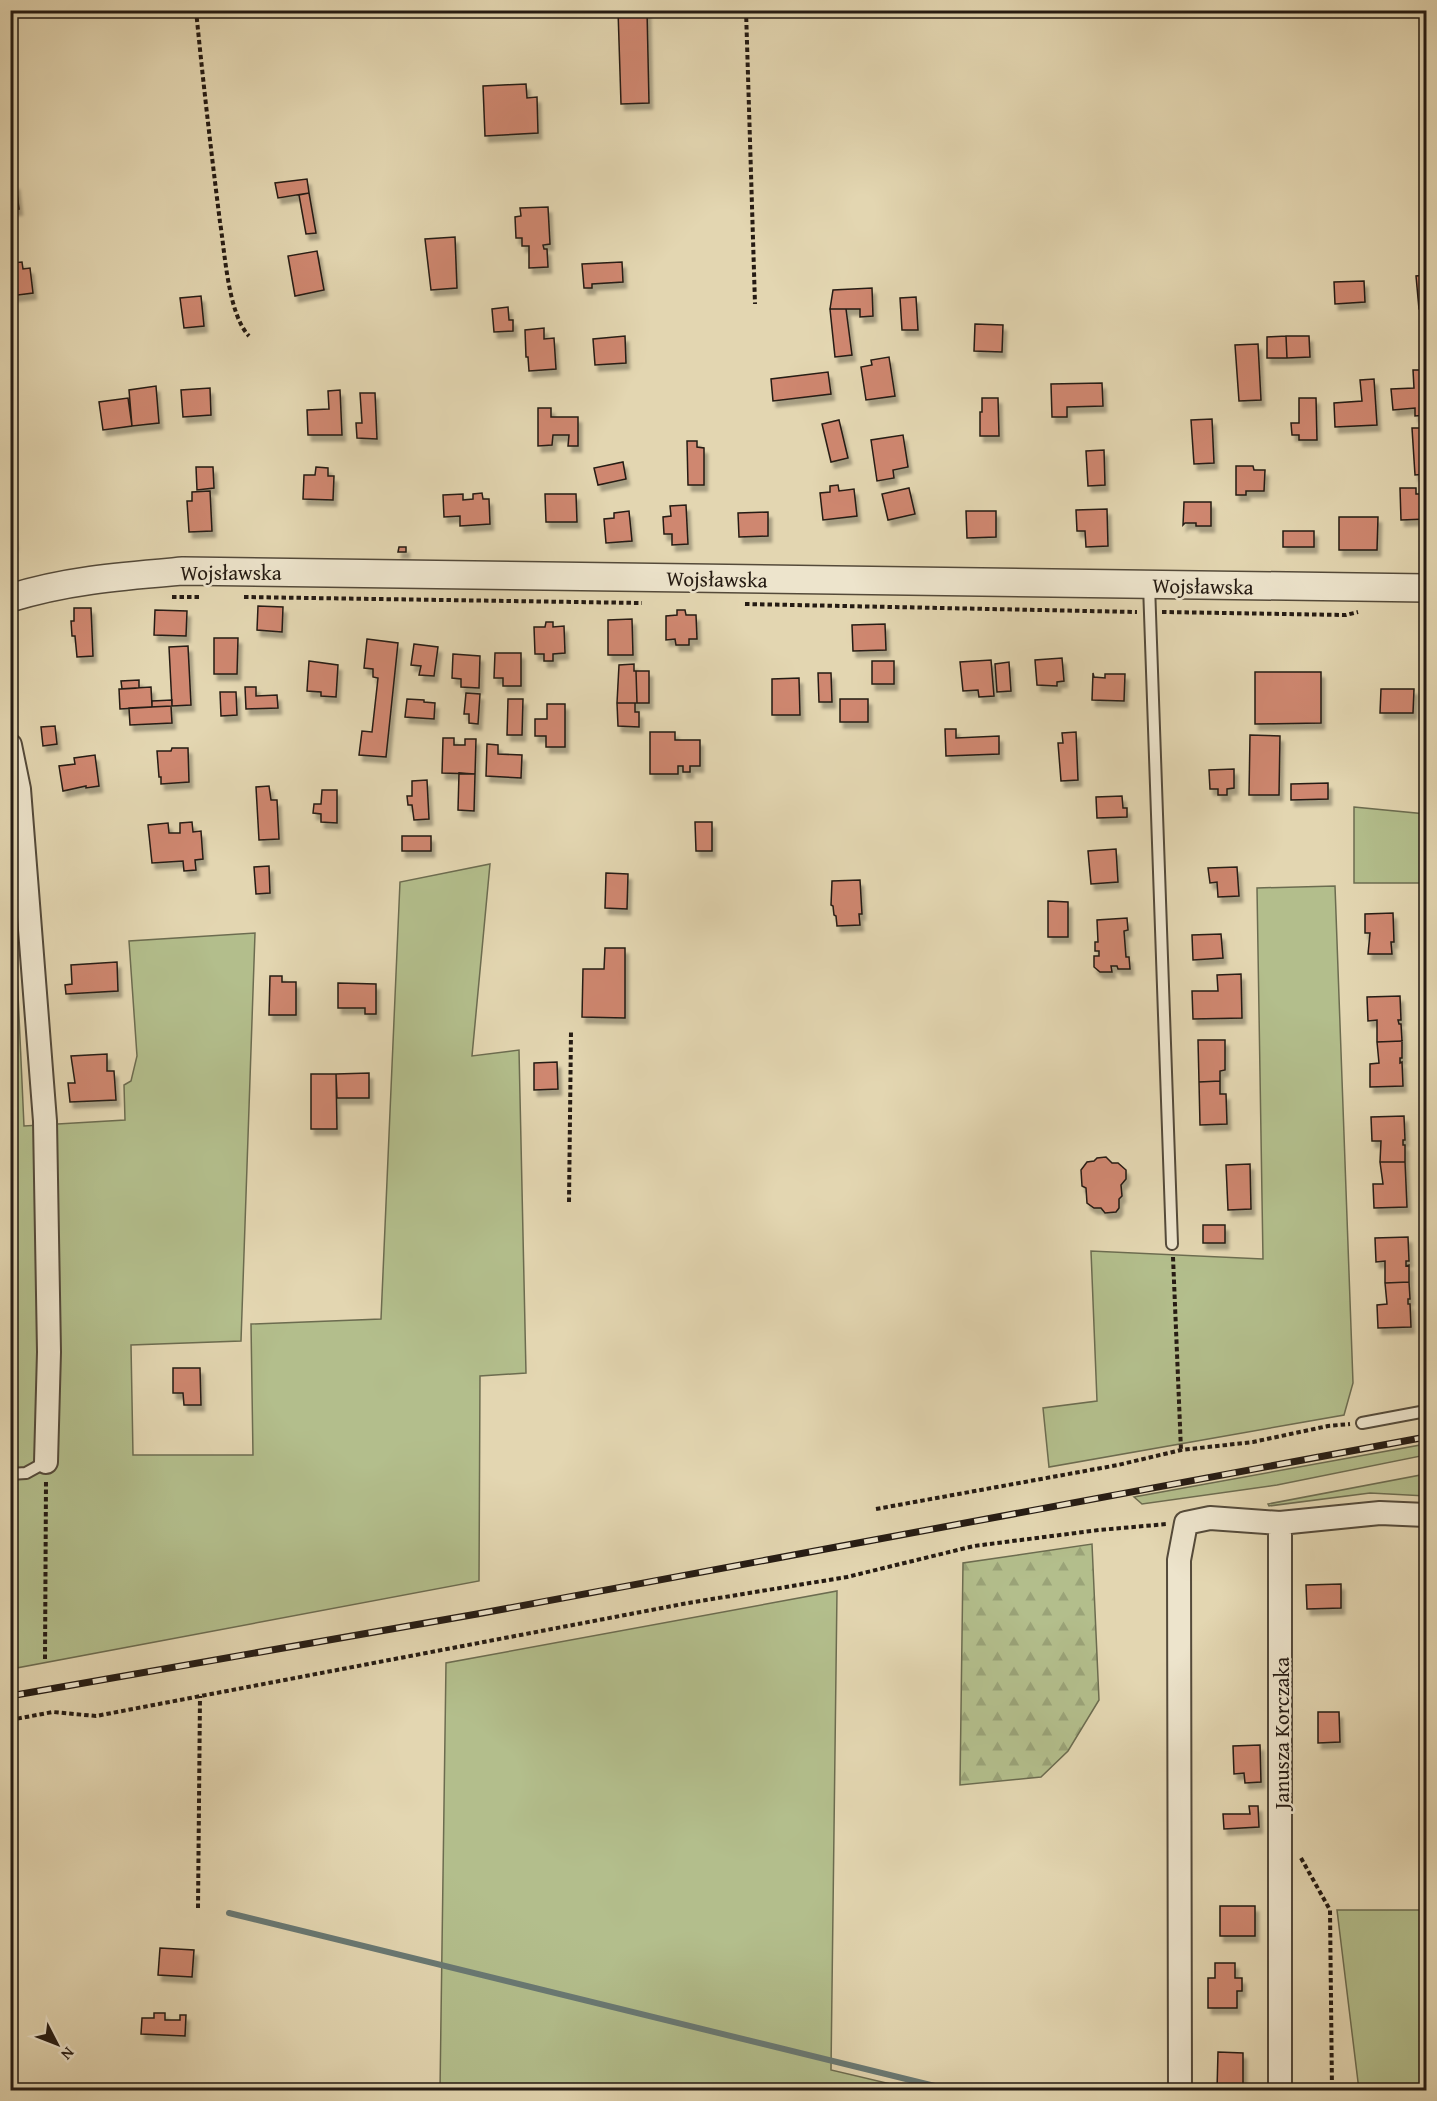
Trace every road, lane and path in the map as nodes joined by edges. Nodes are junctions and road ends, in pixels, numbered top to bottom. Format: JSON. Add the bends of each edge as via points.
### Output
{"nodes":[{"id":1,"x":196,"y":10,"type":"edge"},
{"id":2,"x":746,"y":10,"type":"edge"},
{"id":3,"x":755,"y":304,"type":"dead end"},
{"id":4,"x":249,"y":336,"type":"dead end"},
{"id":5,"x":1149,"y":585,"type":"junction"},
{"id":6,"x":1426,"y":588,"type":"edge"},
{"id":7,"x":166,"y":597,"type":"dead end"},
{"id":8,"x":212,"y":597,"type":"dead end"},
{"id":9,"x":235,"y":597,"type":"dead end"},
{"id":10,"x":10,"y":598,"type":"edge"},
{"id":11,"x":652,"y":603,"type":"dead end"},
{"id":12,"x":742,"y":604,"type":"dead end"},
{"id":13,"x":1369,"y":609,"type":"dead end"},
{"id":14,"x":1151,"y":612,"type":"junction"},
{"id":15,"x":10,"y":745,"type":"edge"},
{"id":16,"x":17,"y":871,"type":"edge"},
{"id":17,"x":571,"y":1032,"type":"dead end"},
{"id":18,"x":569,"y":1202,"type":"dead end"},
{"id":19,"x":1172,"y":1244,"type":"joint"},
{"id":20,"x":1426,"y":1411,"type":"edge"},
{"id":21,"x":1362,"y":1423,"type":"joint"},
{"id":22,"x":1181,"y":1450,"type":"junction"},
{"id":23,"x":46,"y":1462,"type":"junction"},
{"id":24,"x":10,"y":1474,"type":"edge"},
{"id":25,"x":876,"y":1509,"type":"dead end"},
{"id":26,"x":1426,"y":1515,"type":"edge"},
{"id":27,"x":1186,"y":1523,"type":"junction"},
{"id":28,"x":1280,"y":1523,"type":"junction"},
{"id":29,"x":45,"y":1659,"type":"dead end"},
{"id":30,"x":200,"y":1695,"type":"junction"},
{"id":31,"x":10,"y":1720,"type":"edge"},
{"id":32,"x":1281,"y":1824,"type":"junction"},
{"id":33,"x":198,"y":1908,"type":"dead end"},
{"id":34,"x":1180,"y":2091,"type":"edge"},
{"id":35,"x":1280,"y":2091,"type":"edge"},
{"id":36,"x":1332,"y":2091,"type":"edge"}],
"edges":[{"from":1,"to":4,"type":"path","via":[[230,289],[242,328]]},
{"from":2,"to":3,"type":"path"},
{"from":5,"to":6,"type":"street","name":"Wojsławska"},
{"from":5,"to":10,"type":"street","name":"Wojsławska","via":[[183,571],[87,580]]},
{"from":5,"to":14,"type":"lane"},
{"from":7,"to":8,"type":"path"},
{"from":9,"to":11,"type":"path"},
{"from":12,"to":14,"type":"path"},
{"from":13,"to":14,"type":"path","via":[[1346,615]]},
{"from":14,"to":19,"type":"lane"},
{"from":15,"to":16,"type":"street","via":[[19,789]]},
{"from":16,"to":23,"type":"street","via":[[45,1121],[49,1352]]},
{"from":17,"to":18,"type":"path"},
{"from":19,"to":22,"type":"path"},
{"from":20,"to":21,"type":"lane"},
{"from":21,"to":22,"type":"path"},
{"from":22,"to":25,"type":"path","via":[[1118,1466]]},
{"from":23,"to":24,"type":"lane","via":[[26,1473]]},
{"from":23,"to":29,"type":"path"},
{"from":26,"to":28,"type":"street","via":[[1380,1513]]},
{"from":27,"to":28,"type":"street","via":[[1210,1518]]},
{"from":27,"to":30,"type":"path","via":[[974,1546],[847,1577]]},
{"from":27,"to":34,"type":"street","via":[[1179,1560]]},
{"from":28,"to":32,"type":"street","name":"Janusza Korczaka"},
{"from":30,"to":31,"type":"path","via":[[96,1716],[53,1712]]},
{"from":30,"to":33,"type":"path"},
{"from":32,"to":35,"type":"street","name":"Janusza Korczaka"},
{"from":32,"to":36,"type":"path","via":[[1330,1910]]}]}
